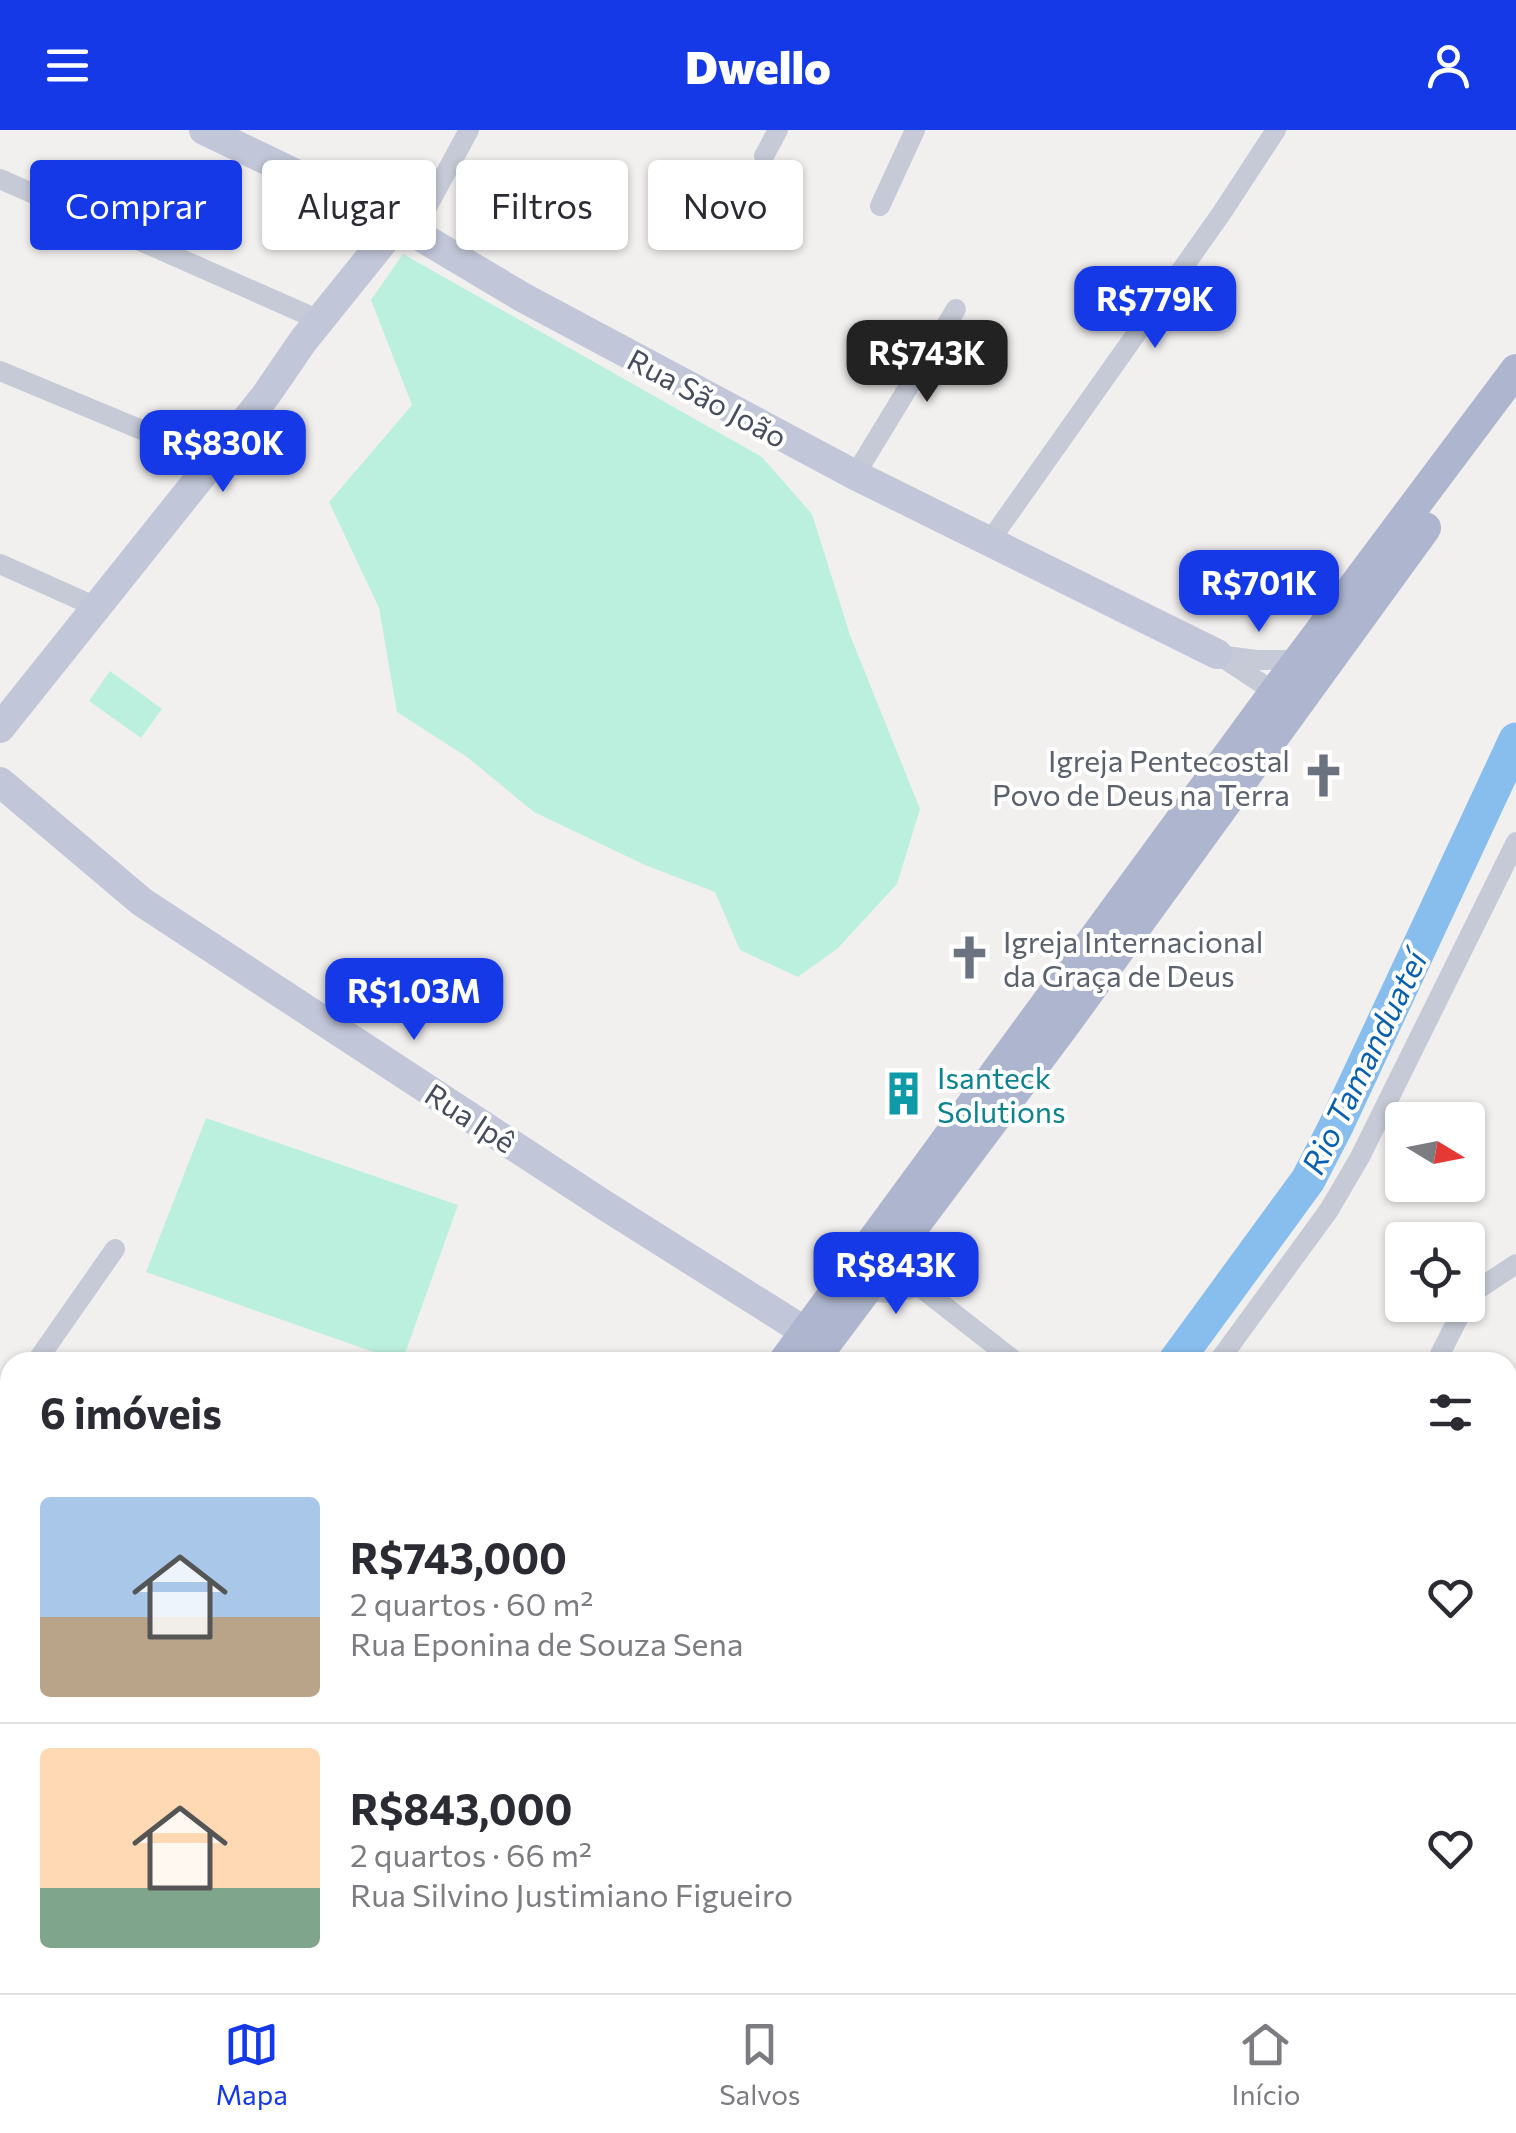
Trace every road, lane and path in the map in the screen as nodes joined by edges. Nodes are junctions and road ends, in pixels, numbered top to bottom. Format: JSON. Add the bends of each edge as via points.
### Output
{"nodes":[{"id":1,"x":204,"y":130,"type":"edge"},
{"id":2,"x":469,"y":130,"type":"edge"},
{"id":3,"x":778,"y":130,"type":"edge"},
{"id":4,"x":916,"y":130,"type":"edge"},
{"id":5,"x":1276,"y":130,"type":"edge"},
{"id":6,"x":764,"y":156,"type":"dead end"},
{"id":7,"x":266,"y":160,"type":"edge"},
{"id":8,"x":0,"y":179,"type":"edge"},
{"id":9,"x":436,"y":181,"type":"edge"},
{"id":10,"x":880,"y":206,"type":"dead end"},
{"id":11,"x":436,"y":246,"type":"edge"},
{"id":12,"x":385,"y":250,"type":"edge"},
{"id":13,"x":956,"y":309,"type":"dead end"},
{"id":14,"x":320,"y":320,"type":"junction"},
{"id":15,"x":1516,"y":370,"type":"edge"},
{"id":16,"x":0,"y":371,"type":"edge"},
{"id":17,"x":1516,"y":404,"type":"edge"},
{"id":18,"x":214,"y":460,"type":"junction"},
{"id":19,"x":854,"y":476,"type":"junction"},
{"id":20,"x":989,"y":542,"type":"junction"},
{"id":21,"x":0,"y":564,"type":"edge"},
{"id":22,"x":96,"y":607,"type":"junction"},
{"id":23,"x":1217,"y":654,"type":"junction"},
{"id":24,"x":1298,"y":660,"type":"junction"},
{"id":25,"x":1285,"y":699,"type":"junction"},
{"id":26,"x":0,"y":728,"type":"edge"},
{"id":27,"x":0,"y":782,"type":"edge"},
{"id":28,"x":1515,"y":850,"type":"edge"},
{"id":29,"x":906,"y":1197,"type":"junction"},
{"id":30,"x":902,"y":1240,"type":"junction"},
{"id":31,"x":116,"y":1249,"type":"dead end"},
{"id":32,"x":1516,"y":1264,"type":"edge"},
{"id":33,"x":1485,"y":1285,"type":"edge"},
{"id":34,"x":920,"y":1288,"type":"junction"},
{"id":35,"x":867,"y":1292,"type":"junction"},
{"id":36,"x":1457,"y":1322,"type":"edge"},
{"id":37,"x":43,"y":1352,"type":"edge"},
{"id":38,"x":805,"y":1352,"type":"edge"},
{"id":39,"x":1003,"y":1352,"type":"edge"},
{"id":40,"x":1225,"y":1352,"type":"edge"},
{"id":41,"x":1441,"y":1352,"type":"edge"}],
"edges":[{"from":1,"to":7,"type":"street","name":"Rua São João"},
{"from":2,"to":9,"type":"street"},
{"from":3,"to":6,"type":"street"},
{"from":4,"to":10,"type":"street"},
{"from":5,"to":20,"type":"street"},
{"from":8,"to":14,"type":"street"},
{"from":11,"to":19,"type":"street","name":"Rua São João"},
{"from":12,"to":14,"type":"street"},
{"from":13,"to":19,"type":"street"},
{"from":14,"to":18,"type":"street"},
{"from":15,"to":24,"type":"main road"},
{"from":16,"to":18,"type":"street"},
{"from":17,"to":25,"type":"main road"},
{"from":18,"to":22,"type":"street"},
{"from":19,"to":20,"type":"street","name":"Rua São João"},
{"from":20,"to":23,"type":"street","name":"Rua São João"},
{"from":21,"to":22,"type":"street"},
{"from":22,"to":26,"type":"street"},
{"from":23,"to":24,"type":"street","name":"Rua São João"},
{"from":23,"to":25,"type":"street","name":"Rua São João"},
{"from":24,"to":25,"type":"main road"},
{"from":25,"to":29,"type":"main road"},
{"from":25,"to":30,"type":"main road","via":[[1073,1012]]},
{"from":27,"to":38,"type":"street","name":"Rua Ipê","via":[[142,902],[601,1202]]},
{"from":28,"to":40,"type":"street","via":[[1329,1210]]},
{"from":29,"to":30,"type":"street"},
{"from":29,"to":38,"type":"main road"},
{"from":30,"to":34,"type":"street"},
{"from":30,"to":35,"type":"main road"},
{"from":31,"to":37,"type":"street"},
{"from":32,"to":33,"type":"street"},
{"from":34,"to":35,"type":"street"},
{"from":34,"to":39,"type":"street"},
{"from":35,"to":38,"type":"main road"},
{"from":36,"to":41,"type":"street"}]}
